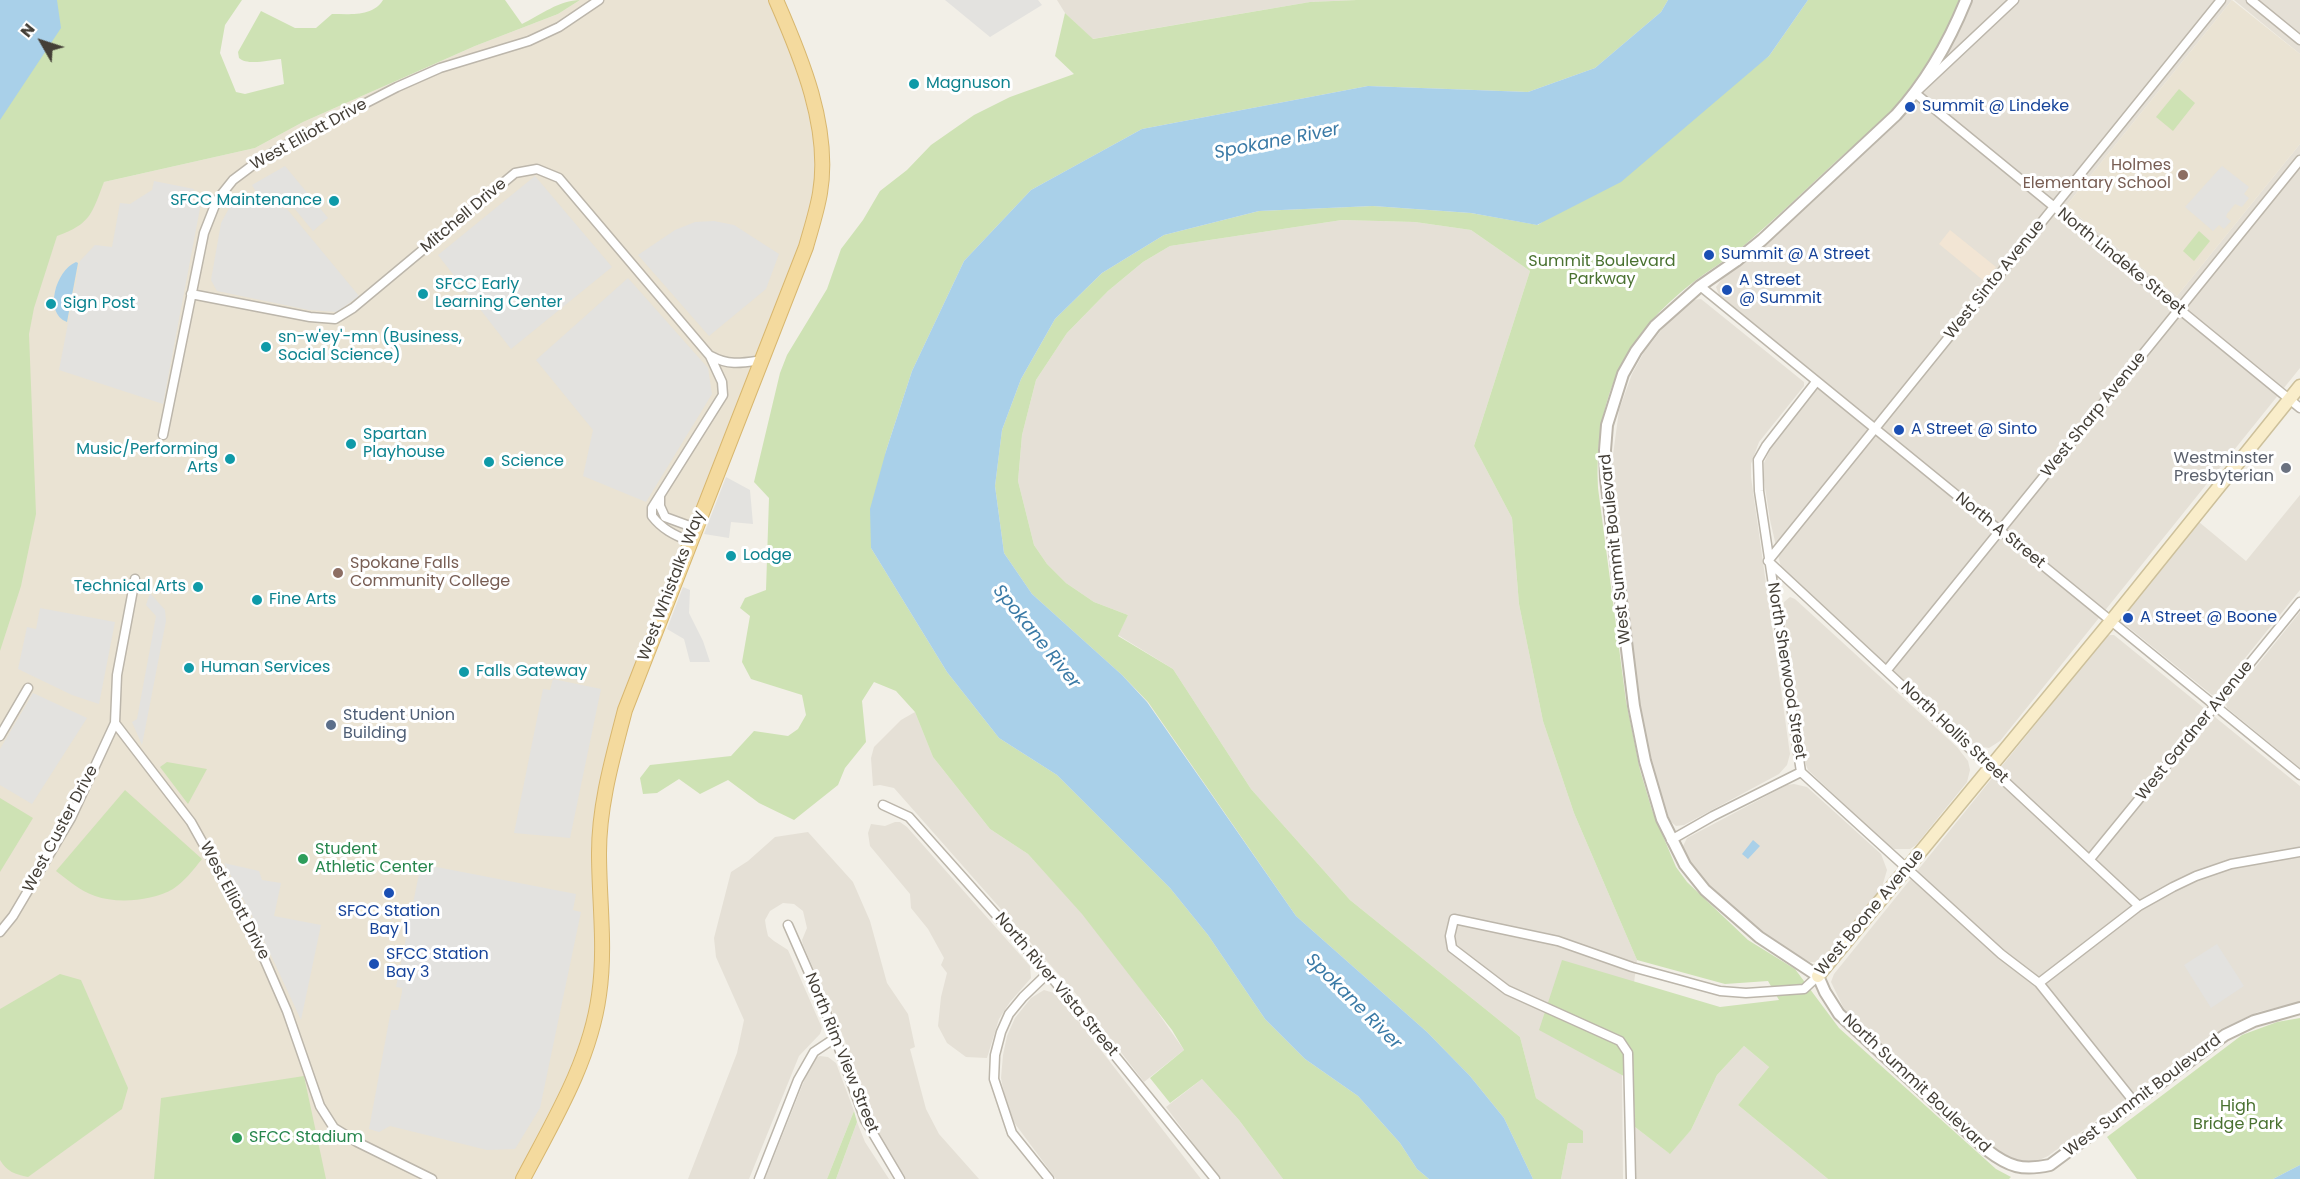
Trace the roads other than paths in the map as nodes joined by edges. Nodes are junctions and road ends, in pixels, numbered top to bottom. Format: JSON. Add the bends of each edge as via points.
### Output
{"nodes":[{"id":1,"x":599,"y":0,"type":"edge"},
{"id":2,"x":776,"y":0,"type":"edge"},
{"id":3,"x":1966,"y":0,"type":"edge"},
{"id":4,"x":2014,"y":0,"type":"edge"},
{"id":5,"x":2221,"y":0,"type":"edge"},
{"id":6,"x":2251,"y":0,"type":"edge"},
{"id":7,"x":2300,"y":40,"type":"edge"},
{"id":8,"x":1915,"y":93,"type":"junction"},
{"id":9,"x":2300,"y":160,"type":"edge"},
{"id":10,"x":2053,"y":208,"type":"junction"},
{"id":11,"x":1700,"y":286,"type":"junction"},
{"id":12,"x":191,"y":294,"type":"junction"},
{"id":13,"x":2179,"y":308,"type":"junction"},
{"id":14,"x":710,"y":356,"type":"junction"},
{"id":15,"x":762,"y":360,"type":"junction"},
{"id":16,"x":1816,"y":381,"type":"junction"},
{"id":17,"x":2300,"y":386,"type":"edge"},
{"id":18,"x":2290,"y":399,"type":"junction"},
{"id":19,"x":2300,"y":408,"type":"edge"},
{"id":20,"x":1874,"y":429,"type":"junction"},
{"id":21,"x":163,"y":435,"type":"dead end"},
{"id":22,"x":660,"y":496,"type":"junction"},
{"id":23,"x":695,"y":528,"type":"junction"},
{"id":24,"x":2001,"y":532,"type":"junction"},
{"id":25,"x":689,"y":541,"type":"junction"},
{"id":26,"x":1768,"y":561,"type":"junction"},
{"id":27,"x":135,"y":579,"type":"dead end"},
{"id":28,"x":2300,"y":602,"type":"edge"},
{"id":29,"x":2111,"y":621,"type":"junction"},
{"id":30,"x":1887,"y":670,"type":"junction"},
{"id":31,"x":28,"y":688,"type":"dead end"},
{"id":32,"x":2216,"y":706,"type":"junction"},
{"id":33,"x":115,"y":723,"type":"junction"},
{"id":34,"x":0,"y":736,"type":"edge"},
{"id":35,"x":1990,"y":767,"type":"junction"},
{"id":36,"x":1801,"y":772,"type":"junction"},
{"id":37,"x":2300,"y":775,"type":"edge"},
{"id":38,"x":883,"y":804,"type":"dead end"},
{"id":39,"x":1671,"y":840,"type":"junction"},
{"id":40,"x":2300,"y":852,"type":"edge"},
{"id":41,"x":2090,"y":859,"type":"junction"},
{"id":42,"x":1907,"y":869,"type":"junction"},
{"id":43,"x":2139,"y":906,"type":"junction"},
{"id":44,"x":788,"y":925,"type":"dead end"},
{"id":45,"x":0,"y":932,"type":"edge"},
{"id":46,"x":1048,"y":973,"type":"junction"},
{"id":47,"x":1818,"y":976,"type":"junction"},
{"id":48,"x":2039,"y":983,"type":"junction"},
{"id":49,"x":2300,"y":1008,"type":"edge"},
{"id":50,"x":836,"y":1038,"type":"junction"},
{"id":51,"x":2134,"y":1103,"type":"junction"},
{"id":52,"x":2019,"y":1168,"type":"joint"},
{"id":53,"x":432,"y":1179,"type":"edge"},
{"id":54,"x":523,"y":1179,"type":"edge"},
{"id":55,"x":759,"y":1179,"type":"edge"},
{"id":56,"x":900,"y":1179,"type":"edge"},
{"id":57,"x":1048,"y":1179,"type":"edge"},
{"id":58,"x":1215,"y":1179,"type":"edge"},
{"id":59,"x":1631,"y":1179,"type":"edge"}],
"edges":[{"from":1,"to":12,"type":"street","name":"West Elliott Drive","via":[[537,38],[440,68],[397,87],[244,171],[224,189],[210,213]]},
{"from":2,"to":15,"type":"main road","name":"West Whistalks Way","via":[[796,47],[816,116],[821,152],[820,191],[806,247]]},
{"from":3,"to":8,"type":"street","name":"West Summit Boulevard","via":[[1957,23]]},
{"from":4,"to":8,"type":"street"},
{"from":5,"to":10,"type":"street","name":"West Sinto Avenue"},
{"from":6,"to":7,"type":"street"},
{"from":8,"to":10,"type":"street","name":"North Lindeke Street"},
{"from":8,"to":11,"type":"street","name":"West Summit Boulevard","via":[[1762,240]]},
{"from":9,"to":13,"type":"street","name":"West Sharp Avenue"},
{"from":10,"to":13,"type":"street","name":"North Lindeke Street"},
{"from":10,"to":20,"type":"street","name":"West Sinto Avenue"},
{"from":11,"to":16,"type":"street","name":"North A Street"},
{"from":11,"to":39,"type":"street","name":"West Summit Boulevard","via":[[1655,326],[1636,351],[1614,400],[1605,450],[1634,706],[1652,792]]},
{"from":12,"to":14,"type":"street","name":"Mitchell Drive","via":[[335,319],[360,303],[515,173],[537,169],[559,178]]},
{"from":12,"to":21,"type":"street","name":"West Elliott Drive"},
{"from":13,"to":18,"type":"street","name":"North Lindeke Street"},
{"from":13,"to":24,"type":"street","name":"West Sharp Avenue"},
{"from":14,"to":15,"type":"street","via":[[735,364]]},
{"from":14,"to":22,"type":"street","name":"Mitchell Drive","via":[[722,382],[723,395]]},
{"from":15,"to":23,"type":"main road","name":"West Whistalks Way"},
{"from":16,"to":20,"type":"street","name":"North A Street"},
{"from":16,"to":26,"type":"street","name":"North Sherwood Street","via":[[1758,460]]},
{"from":17,"to":18,"type":"main road","name":"West Boone Avenue"},
{"from":18,"to":19,"type":"street","name":"North Lindeke Street"},
{"from":18,"to":29,"type":"main road","name":"West Boone Avenue"},
{"from":20,"to":24,"type":"street","name":"North A Street"},
{"from":20,"to":26,"type":"street","name":"West Sinto Avenue"},
{"from":22,"to":23,"type":"street","via":[[665,517]]},
{"from":22,"to":25,"type":"street","via":[[652,516],[669,532]]},
{"from":23,"to":25,"type":"main road","name":"West Whistalks Way"},
{"from":24,"to":29,"type":"street","name":"North A Street"},
{"from":24,"to":30,"type":"street","name":"West Sharp Avenue"},
{"from":25,"to":54,"type":"main road","name":"West Whistalks Way","via":[[625,710],[605,789],[599,851],[599,994],[586,1052]]},
{"from":26,"to":30,"type":"street","name":"North Hollis Street"},
{"from":26,"to":36,"type":"street","name":"North Sherwood Street"},
{"from":27,"to":33,"type":"street","via":[[117,675]]},
{"from":28,"to":32,"type":"street","name":"West Gardner Avenue"},
{"from":29,"to":32,"type":"street","name":"North A Street"},
{"from":29,"to":35,"type":"main road","name":"West Boone Avenue"},
{"from":30,"to":35,"type":"street","name":"North Hollis Street"},
{"from":31,"to":34,"type":"street"},
{"from":32,"to":37,"type":"street","name":"North A Street"},
{"from":32,"to":41,"type":"street","name":"West Gardner Avenue"},
{"from":33,"to":45,"type":"street","name":"West Custer Drive","via":[[71,818]]},
{"from":33,"to":53,"type":"street","name":"West Elliott Drive","via":[[191,822],[253,933],[287,1011],[320,1106],[334,1128]]},
{"from":35,"to":41,"type":"street","name":"North Hollis Street"},
{"from":35,"to":42,"type":"main road","name":"West Boone Avenue"},
{"from":36,"to":39,"type":"street"},
{"from":36,"to":42,"type":"street","name":"North Sherwood Street"},
{"from":38,"to":46,"type":"street","name":"North River Vista Street","via":[[909,817]]},
{"from":39,"to":47,"type":"street","name":"North Summit Boulevard","via":[[1705,890],[1759,937]]},
{"from":40,"to":43,"type":"street","via":[[2231,864],[2196,876]]},
{"from":41,"to":43,"type":"street","name":"North Hollis Street"},
{"from":42,"to":47,"type":"main road","name":"West Boone Avenue"},
{"from":42,"to":48,"type":"street","name":"North Sherwood Street"},
{"from":43,"to":48,"type":"street"},
{"from":44,"to":50,"type":"street","name":"North Rim View Street"},
{"from":46,"to":57,"type":"street","via":[[1009,1014],[995,1055],[994,1079],[1012,1133]]},
{"from":46,"to":58,"type":"street","name":"North River Vista Street"},
{"from":47,"to":52,"type":"street","name":"North Summit Boulevard","via":[[1839,1014],[1987,1150]]},
{"from":47,"to":59,"type":"street","name":"West Boone Avenue","via":[[1804,989],[1720,991],[1632,967],[1558,941],[1454,920],[1452,948],[1507,990],[1620,1041],[1629,1053]]},
{"from":48,"to":51,"type":"street","name":"North Sherwood Street"},
{"from":49,"to":51,"type":"street","name":"West Summit Boulevard","via":[[2254,1021],[2224,1035]]},
{"from":50,"to":55,"type":"street","via":[[814,1052],[798,1080]]},
{"from":50,"to":56,"type":"street","name":"North Rim View Street","via":[[865,1120]]},
{"from":51,"to":52,"type":"street","name":"West Summit Boulevard","via":[[2050,1165]]}]}
